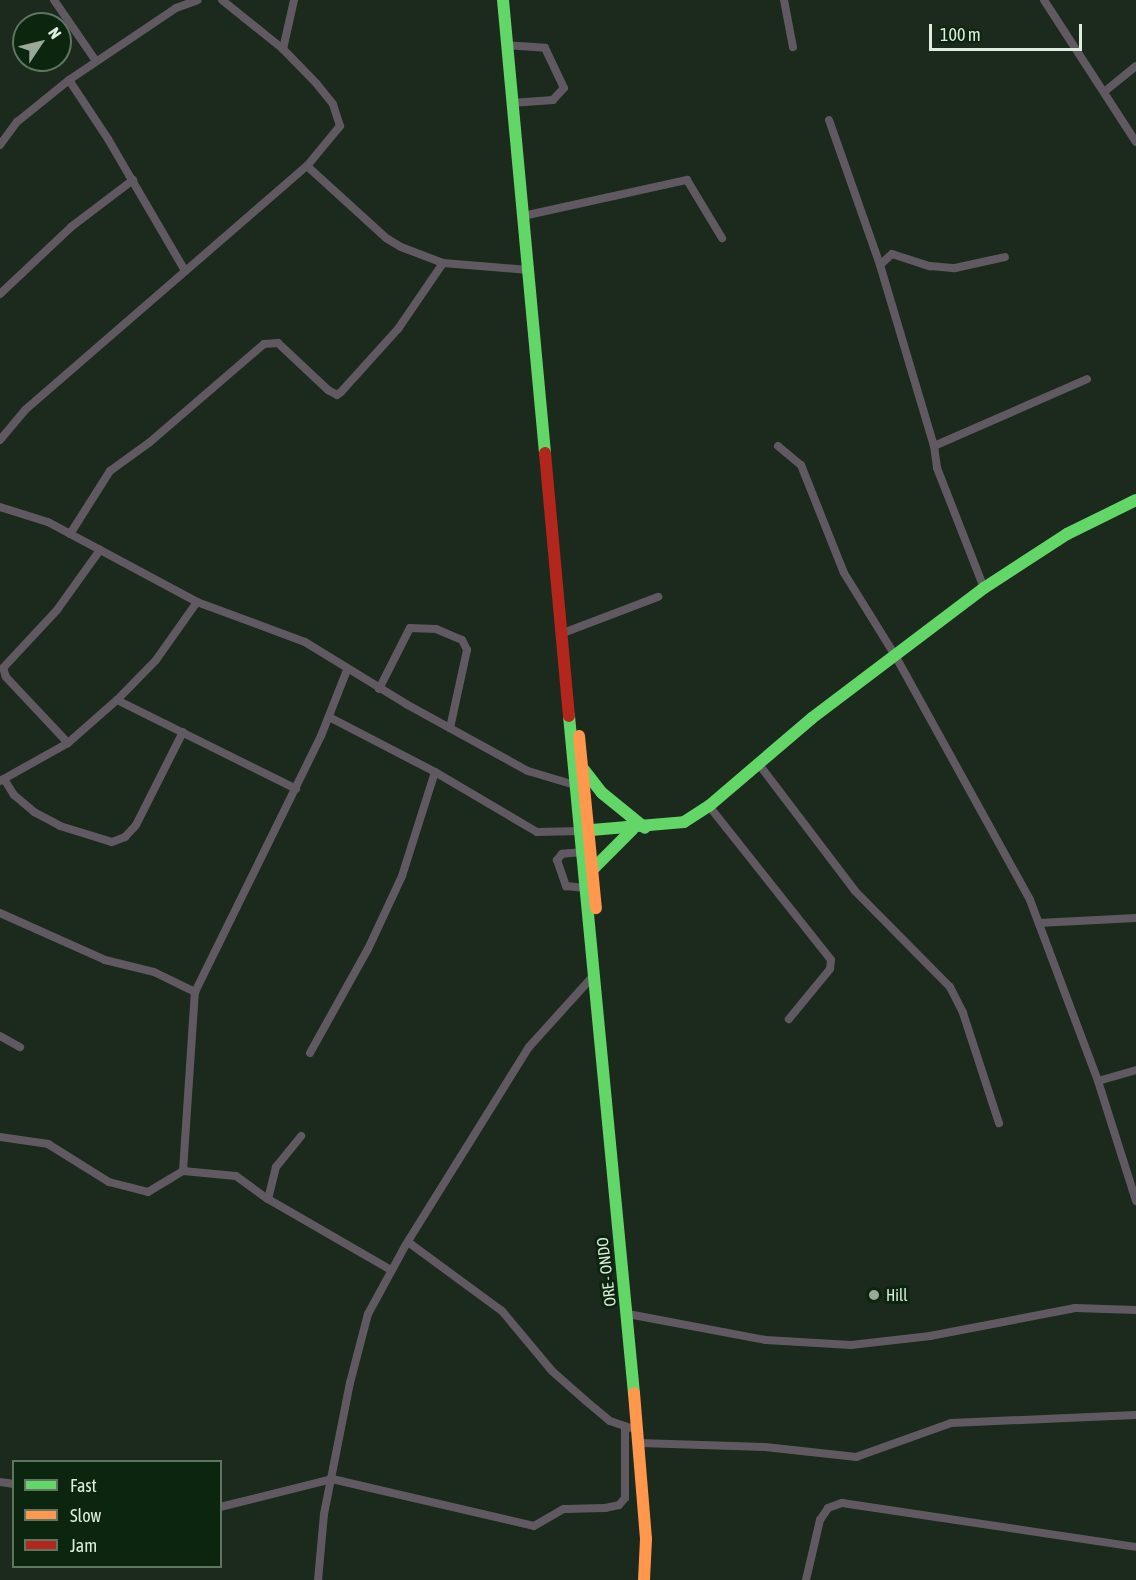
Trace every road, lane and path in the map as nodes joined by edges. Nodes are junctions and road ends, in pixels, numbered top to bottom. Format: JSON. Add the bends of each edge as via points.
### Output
{"nodes":[{"id":1,"x":54,"y":0,"type":"edge"},
{"id":2,"x":198,"y":0,"type":"edge"},
{"id":3,"x":222,"y":0,"type":"edge"},
{"id":4,"x":294,"y":0,"type":"edge"},
{"id":5,"x":503,"y":0,"type":"edge"},
{"id":6,"x":784,"y":0,"type":"edge"},
{"id":7,"x":1044,"y":0,"type":"edge"},
{"id":8,"x":506,"y":45,"type":"junction"},
{"id":9,"x":794,"y":47,"type":"dead end"},
{"id":10,"x":283,"y":49,"type":"junction"},
{"id":11,"x":96,"y":61,"type":"junction"},
{"id":12,"x":1136,"y":66,"type":"edge"},
{"id":13,"x":69,"y":80,"type":"junction"},
{"id":14,"x":1104,"y":92,"type":"junction"},
{"id":15,"x":511,"y":103,"type":"junction"},
{"id":16,"x":829,"y":120,"type":"dead end"},
{"id":17,"x":1136,"y":142,"type":"edge"},
{"id":18,"x":0,"y":145,"type":"edge"},
{"id":19,"x":307,"y":166,"type":"junction"},
{"id":20,"x":133,"y":180,"type":"junction"},
{"id":21,"x":523,"y":216,"type":"junction"},
{"id":22,"x":722,"y":238,"type":"dead end"},
{"id":23,"x":1005,"y":257,"type":"dead end"},
{"id":24,"x":443,"y":263,"type":"junction"},
{"id":25,"x":880,"y":264,"type":"junction"},
{"id":26,"x":528,"y":270,"type":"junction"},
{"id":27,"x":185,"y":271,"type":"junction"},
{"id":28,"x":0,"y":294,"type":"edge"},
{"id":29,"x":1087,"y":379,"type":"dead end"},
{"id":30,"x":0,"y":440,"type":"edge"},
{"id":31,"x":778,"y":446,"type":"dead end"},
{"id":32,"x":934,"y":446,"type":"junction"},
{"id":33,"x":1136,"y":500,"type":"edge"},
{"id":34,"x":0,"y":507,"type":"edge"},
{"id":35,"x":70,"y":534,"type":"junction"},
{"id":36,"x":100,"y":550,"type":"junction"},
{"id":37,"x":984,"y":588,"type":"junction"},
{"id":38,"x":658,"y":597,"type":"dead end"},
{"id":39,"x":197,"y":602,"type":"junction"},
{"id":40,"x":563,"y":633,"type":"junction"},
{"id":41,"x":896,"y":657,"type":"junction"},
{"id":42,"x":347,"y":670,"type":"junction"},
{"id":43,"x":568,"y":684,"type":"junction"},
{"id":44,"x":379,"y":688,"type":"junction"},
{"id":45,"x":117,"y":700,"type":"junction"},
{"id":46,"x":329,"y":717,"type":"junction"},
{"id":47,"x":450,"y":728,"type":"junction"},
{"id":48,"x":183,"y":732,"type":"junction"},
{"id":49,"x":68,"y":743,"type":"junction"},
{"id":50,"x":759,"y":763,"type":"junction"},
{"id":51,"x":584,"y":770,"type":"junction"},
{"id":52,"x":435,"y":772,"type":"junction"},
{"id":53,"x":2,"y":780,"type":"edge"},
{"id":54,"x":575,"y":785,"type":"junction"},
{"id":55,"x":296,"y":789,"type":"junction"},
{"id":56,"x":709,"y":806,"type":"junction"},
{"id":57,"x":639,"y":828,"type":"junction"},
{"id":58,"x":586,"y":831,"type":"junction"},
{"id":59,"x":583,"y":852,"type":"junction"},
{"id":60,"x":594,"y":868,"type":"junction"},
{"id":61,"x":585,"y":888,"type":"junction"},
{"id":62,"x":0,"y":914,"type":"edge"},
{"id":63,"x":1136,"y":918,"type":"edge"},
{"id":64,"x":1039,"y":923,"type":"junction"},
{"id":65,"x":593,"y":960,"type":"junction"},
{"id":66,"x":595,"y":974,"type":"junction"},
{"id":67,"x":195,"y":992,"type":"junction"},
{"id":68,"x":789,"y":1019,"type":"dead end"},
{"id":69,"x":0,"y":1036,"type":"edge"},
{"id":70,"x":20,"y":1047,"type":"dead end"},
{"id":71,"x":310,"y":1053,"type":"dead end"},
{"id":72,"x":1136,"y":1070,"type":"edge"},
{"id":73,"x":1098,"y":1080,"type":"junction"},
{"id":74,"x":999,"y":1123,"type":"dead end"},
{"id":75,"x":301,"y":1136,"type":"dead end"},
{"id":76,"x":0,"y":1137,"type":"edge"},
{"id":77,"x":183,"y":1171,"type":"junction"},
{"id":78,"x":268,"y":1199,"type":"junction"},
{"id":79,"x":1136,"y":1202,"type":"edge"},
{"id":80,"x":408,"y":1242,"type":"junction"},
{"id":81,"x":391,"y":1270,"type":"junction"},
{"id":82,"x":1136,"y":1310,"type":"edge"},
{"id":83,"x":628,"y":1314,"type":"junction"},
{"id":84,"x":1136,"y":1415,"type":"edge"},
{"id":85,"x":631,"y":1428,"type":"junction"},
{"id":86,"x":639,"y":1443,"type":"junction"},
{"id":87,"x":332,"y":1479,"type":"junction"},
{"id":88,"x":222,"y":1506,"type":"edge"},
{"id":89,"x":1136,"y":1547,"type":"edge"},
{"id":90,"x":318,"y":1580,"type":"edge"},
{"id":91,"x":644,"y":1580,"type":"edge"},
{"id":92,"x":806,"y":1580,"type":"edge"}],
"edges":[{"from":1,"to":11,"type":"street"},
{"from":2,"to":11,"type":"street","via":[[176,8]]},
{"from":3,"to":10,"type":"street"},
{"from":4,"to":10,"type":"street"},
{"from":5,"to":8,"type":"main road"},
{"from":6,"to":9,"type":"street"},
{"from":7,"to":14,"type":"street"},
{"from":8,"to":15,"type":"main road"},
{"from":8,"to":15,"type":"street","via":[[545,48],[564,88],[553,100]]},
{"from":10,"to":19,"type":"street","via":[[317,84],[340,118],[340,126]]},
{"from":11,"to":13,"type":"street"},
{"from":12,"to":14,"type":"street"},
{"from":13,"to":18,"type":"street","via":[[17,122]]},
{"from":13,"to":20,"type":"street"},
{"from":14,"to":17,"type":"street"},
{"from":15,"to":21,"type":"main road"},
{"from":16,"to":25,"type":"street"},
{"from":19,"to":24,"type":"street","via":[[386,238]]},
{"from":19,"to":27,"type":"street"},
{"from":20,"to":27,"type":"street"},
{"from":20,"to":28,"type":"street","via":[[71,227]]},
{"from":21,"to":22,"type":"street","via":[[687,180]]},
{"from":21,"to":26,"type":"main road"},
{"from":23,"to":25,"type":"street","via":[[955,268],[930,266],[892,254]]},
{"from":24,"to":26,"type":"street"},
{"from":24,"to":35,"type":"street","via":[[398,329],[341,392],[328,390],[278,343],[264,344],[150,442],[116,465]]},
{"from":25,"to":32,"type":"street"},
{"from":26,"to":40,"type":"main road"},
{"from":27,"to":30,"type":"street","via":[[26,410]]},
{"from":29,"to":32,"type":"street"},
{"from":31,"to":41,"type":"street","via":[[801,465],[844,573]]},
{"from":32,"to":37,"type":"street","via":[[936,468]]},
{"from":33,"to":37,"type":"main road","via":[[1067,534]]},
{"from":34,"to":35,"type":"street","via":[[48,522]]},
{"from":35,"to":36,"type":"street"},
{"from":36,"to":39,"type":"street"},
{"from":36,"to":49,"type":"street","via":[[57,610],[3,668],[6,677]]},
{"from":37,"to":41,"type":"main road"},
{"from":38,"to":40,"type":"street"},
{"from":39,"to":42,"type":"street","via":[[305,642]]},
{"from":39,"to":45,"type":"street","via":[[156,660]]},
{"from":40,"to":43,"type":"main road"},
{"from":41,"to":50,"type":"main road","via":[[812,718]]},
{"from":41,"to":64,"type":"street","via":[[1017,874]]},
{"from":42,"to":44,"type":"street"},
{"from":42,"to":46,"type":"street"},
{"from":43,"to":51,"type":"main road","via":[[574,699]]},
{"from":43,"to":54,"type":"main road"},
{"from":44,"to":47,"type":"street"},
{"from":44,"to":47,"type":"street","via":[[410,628],[436,629],[462,640],[467,650]]},
{"from":45,"to":48,"type":"street"},
{"from":45,"to":49,"type":"street"},
{"from":46,"to":52,"type":"street"},
{"from":46,"to":55,"type":"street"},
{"from":47,"to":54,"type":"street","via":[[545,779]]},
{"from":48,"to":53,"type":"street","via":[[136,825],[126,837],[112,842],[60,826],[34,812]]},
{"from":48,"to":55,"type":"street"},
{"from":49,"to":53,"type":"street"},
{"from":50,"to":56,"type":"main road"},
{"from":50,"to":74,"type":"street","via":[[855,891],[950,987],[963,1013]]},
{"from":51,"to":57,"type":"main road"},
{"from":51,"to":58,"type":"main road"},
{"from":52,"to":58,"type":"street","via":[[537,832]]},
{"from":52,"to":71,"type":"street","via":[[397,886],[368,949]]},
{"from":54,"to":58,"type":"main road"},
{"from":55,"to":67,"type":"street"},
{"from":56,"to":57,"type":"main road","via":[[684,822]]},
{"from":56,"to":68,"type":"street","via":[[831,960],[830,969]]},
{"from":57,"to":58,"type":"main road"},
{"from":57,"to":60,"type":"main road"},
{"from":58,"to":59,"type":"main road"},
{"from":58,"to":60,"type":"main road"},
{"from":59,"to":61,"type":"main road"},
{"from":59,"to":61,"type":"street","via":[[562,854],[557,860],[566,886]]},
{"from":60,"to":65,"type":"main road","via":[[598,944]]},
{"from":61,"to":65,"type":"main road"},
{"from":62,"to":67,"type":"street","via":[[105,960],[154,972]]},
{"from":63,"to":64,"type":"street"},
{"from":64,"to":73,"type":"street"},
{"from":65,"to":66,"type":"main road","name":"ORE - ONDO"},
{"from":66,"to":80,"type":"street","via":[[529,1047]]},
{"from":66,"to":83,"type":"main road","name":"ORE - ONDO","via":[[611,1176]]},
{"from":67,"to":77,"type":"street"},
{"from":69,"to":70,"type":"street"},
{"from":72,"to":73,"type":"street"},
{"from":73,"to":79,"type":"street"},
{"from":75,"to":78,"type":"street","via":[[276,1167]]},
{"from":76,"to":77,"type":"street","via":[[48,1144],[109,1182],[148,1192]]},
{"from":77,"to":78,"type":"street","via":[[236,1176]]},
{"from":78,"to":81,"type":"street"},
{"from":80,"to":81,"type":"street"},
{"from":80,"to":85,"type":"street","via":[[502,1311],[552,1371],[610,1421]]},
{"from":81,"to":87,"type":"street","via":[[368,1314]]},
{"from":82,"to":83,"type":"street","via":[[1074,1308],[930,1336],[851,1345],[756,1339]]},
{"from":83,"to":85,"type":"main road","name":"ORE - ONDO"},
{"from":84,"to":86,"type":"street","via":[[951,1423],[856,1457],[765,1447]]},
{"from":85,"to":86,"type":"main road","name":"ORE - ONDO"},
{"from":85,"to":87,"type":"street","via":[[625,1498],[619,1505],[564,1509],[534,1526]]},
{"from":86,"to":91,"type":"main road","name":"ORE - ONDO","via":[[646,1539]]},
{"from":87,"to":88,"type":"street"},
{"from":87,"to":90,"type":"street"},
{"from":89,"to":92,"type":"street","via":[[842,1503],[828,1508],[820,1520]]}]}
